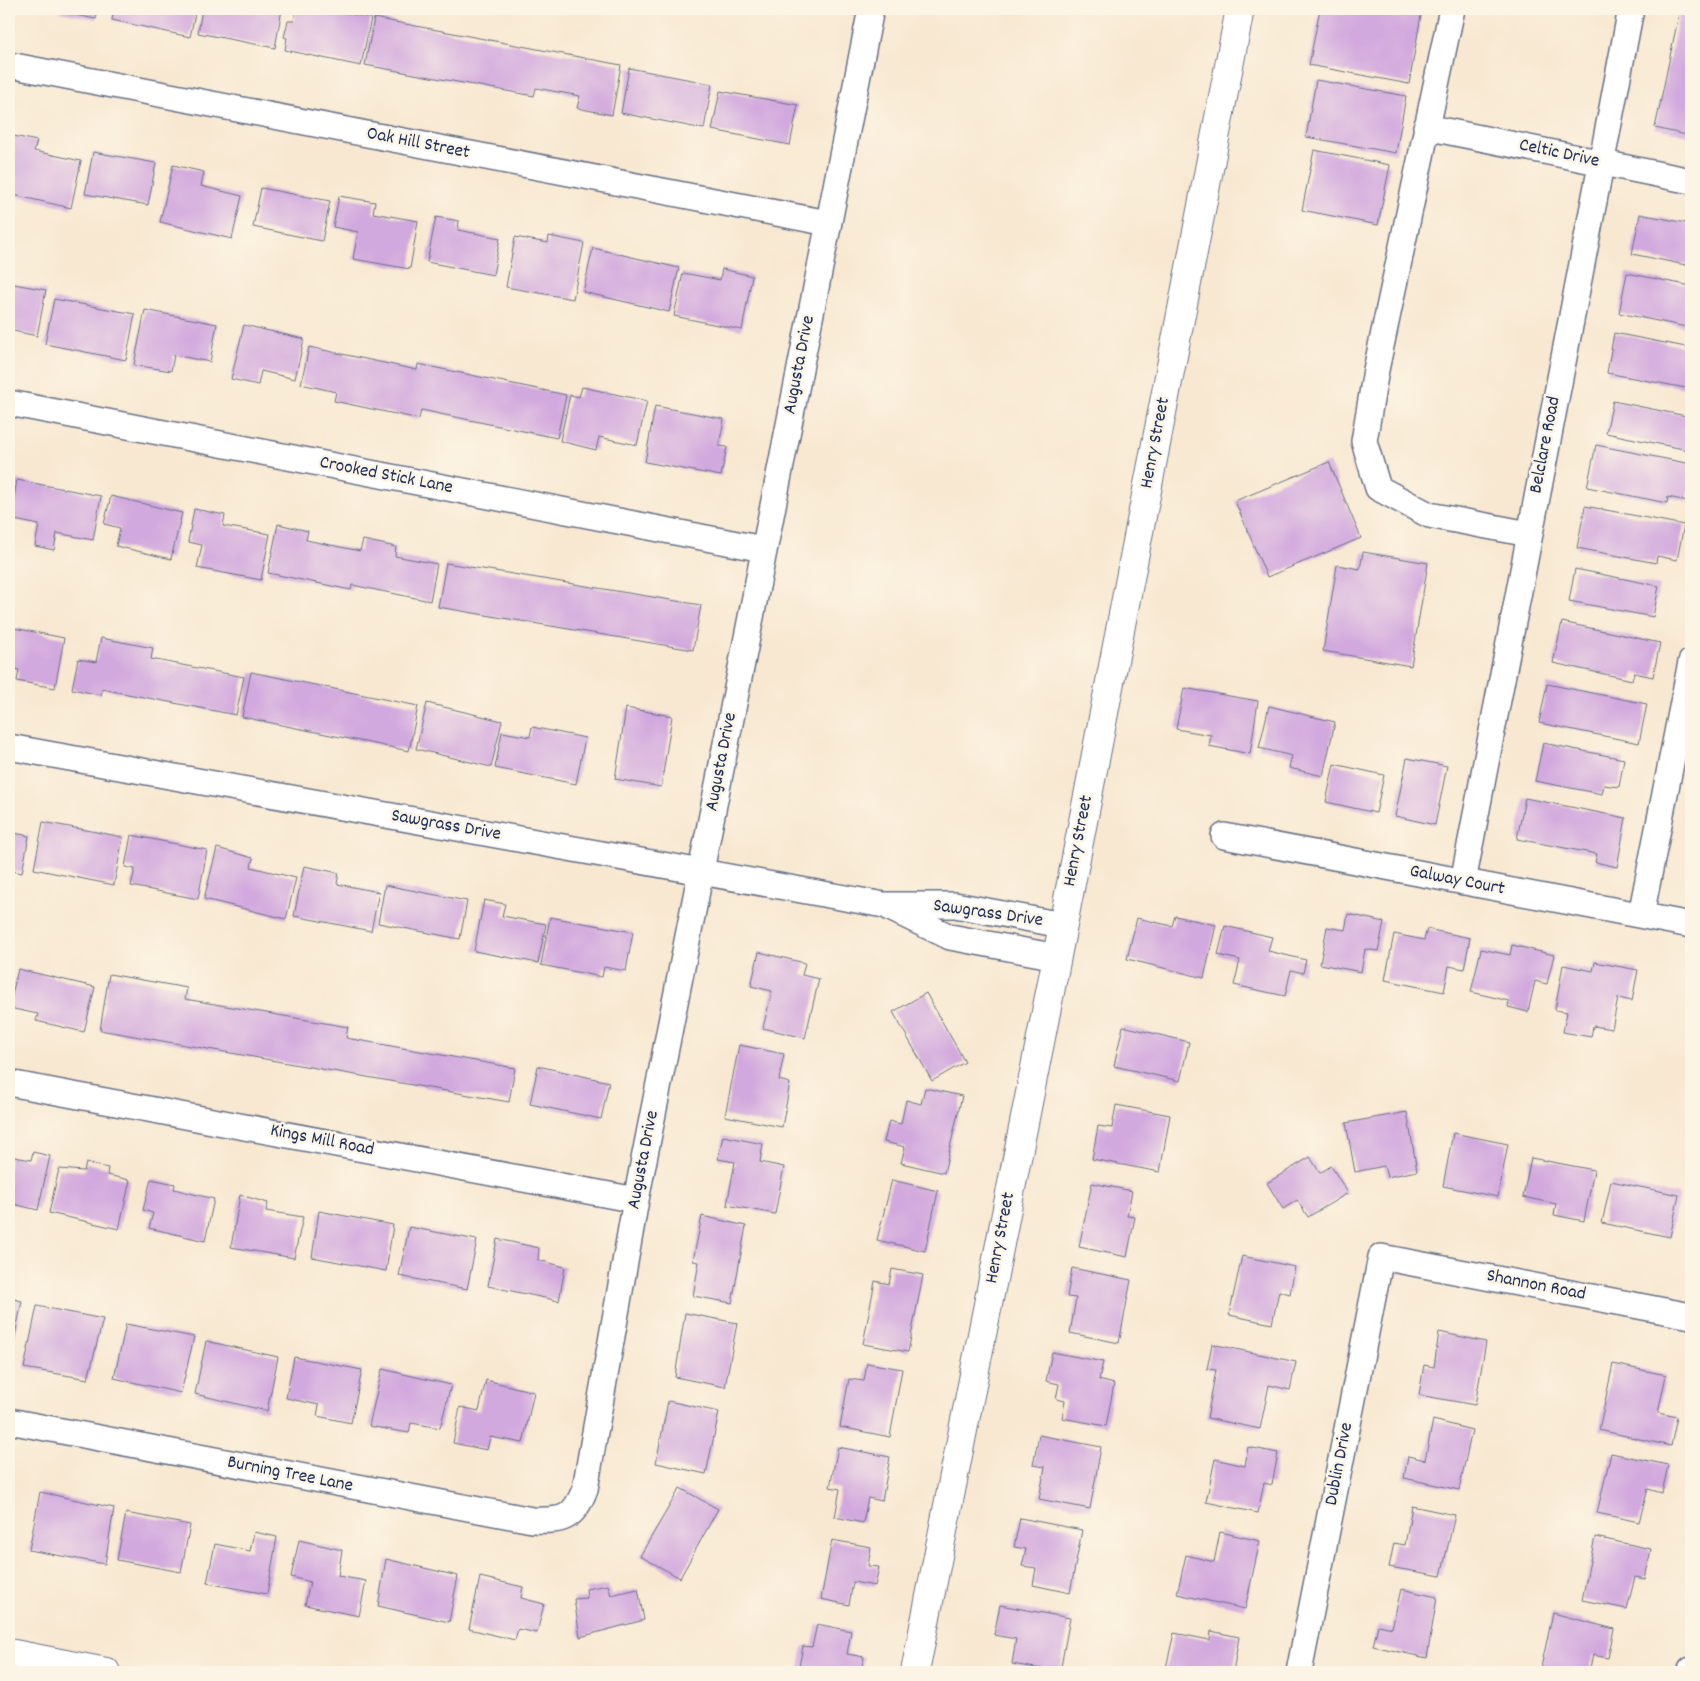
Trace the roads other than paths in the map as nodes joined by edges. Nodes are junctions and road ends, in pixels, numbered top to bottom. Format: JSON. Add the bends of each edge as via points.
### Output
{"nodes":[{"id":1,"x":871,"y":9,"type":"edge"},
{"id":2,"x":1240,"y":9,"type":"edge"},
{"id":3,"x":1452,"y":9,"type":"edge"},
{"id":4,"x":1631,"y":9,"type":"edge"},
{"id":5,"x":9,"y":65,"type":"edge"},
{"id":6,"x":1426,"y":128,"type":"junction"},
{"id":7,"x":1600,"y":163,"type":"junction"},
{"id":8,"x":1691,"y":181,"type":"edge"},
{"id":9,"x":828,"y":223,"type":"junction"},
{"id":10,"x":9,"y":402,"type":"edge"},
{"id":11,"x":1530,"y":534,"type":"junction"},
{"id":12,"x":763,"y":549,"type":"junction"},
{"id":13,"x":1691,"y":662,"type":"edge"},
{"id":14,"x":9,"y":747,"type":"edge"},
{"id":15,"x":1224,"y":836,"type":"dead end"},
{"id":16,"x":702,"y":871,"type":"junction"},
{"id":17,"x":1463,"y":882,"type":"junction"},
{"id":18,"x":884,"y":905,"type":"junction"},
{"id":19,"x":1641,"y":915,"type":"junction"},
{"id":20,"x":1062,"y":924,"type":"junction"},
{"id":21,"x":1691,"y":925,"type":"edge"},
{"id":22,"x":1057,"y":957,"type":"junction"},
{"id":23,"x":9,"y":1083,"type":"edge"},
{"id":24,"x":636,"y":1200,"type":"junction"},
{"id":25,"x":1381,"y":1257,"type":"joint"},
{"id":26,"x":1691,"y":1316,"type":"edge"},
{"id":27,"x":9,"y":1420,"type":"edge"},
{"id":28,"x":571,"y":1514,"type":"joint"},
{"id":29,"x":10,"y":1658,"type":"edge"},
{"id":30,"x":106,"y":1672,"type":"edge"},
{"id":31,"x":915,"y":1672,"type":"edge"},
{"id":32,"x":1299,"y":1672,"type":"edge"}],
"edges":[{"from":1,"to":9,"type":"street","name":"Augusta Drive"},
{"from":2,"to":20,"type":"street","name":"Henry Street"},
{"from":3,"to":6,"type":"street"},
{"from":4,"to":7,"type":"street","name":"Belclare Road"},
{"from":5,"to":9,"type":"street","name":"Oak Hill Street"},
{"from":6,"to":7,"type":"street","name":"Celtic Drive"},
{"from":6,"to":11,"type":"street","via":[[1364,441],[1378,488],[1428,514]]},
{"from":7,"to":8,"type":"street","name":"Celtic Drive"},
{"from":7,"to":11,"type":"street","name":"Belclare Road"},
{"from":9,"to":12,"type":"street","name":"Augusta Drive"},
{"from":10,"to":12,"type":"street","name":"Crooked Stick Lane"},
{"from":11,"to":17,"type":"street","name":"Belclare Road"},
{"from":12,"to":16,"type":"street","name":"Augusta Drive"},
{"from":13,"to":19,"type":"street"},
{"from":14,"to":16,"type":"street","name":"Sawgrass Drive"},
{"from":15,"to":17,"type":"street","name":"Galway Court"},
{"from":16,"to":18,"type":"street","name":"Sawgrass Drive"},
{"from":16,"to":24,"type":"street","name":"Augusta Drive"},
{"from":17,"to":19,"type":"street","name":"Galway Court"},
{"from":18,"to":20,"type":"street","name":"Sawgrass Drive","via":[[955,905]]},
{"from":18,"to":22,"type":"street","name":"Sawgrass Drive","via":[[950,937]]},
{"from":19,"to":21,"type":"street","name":"Galway Court"},
{"from":20,"to":22,"type":"street","name":"Henry Street"},
{"from":22,"to":31,"type":"street","name":"Henry Street"},
{"from":23,"to":24,"type":"street","name":"Kings Mill Road"},
{"from":24,"to":28,"type":"street","name":"Augusta Drive","via":[[584,1489]]},
{"from":25,"to":26,"type":"street","name":"Shannon Road"},
{"from":25,"to":32,"type":"street","name":"Dublin Drive"},
{"from":27,"to":28,"type":"street","name":"Burning Tree Lane","via":[[532,1520],[552,1521]]},
{"from":29,"to":30,"type":"street"}]}
